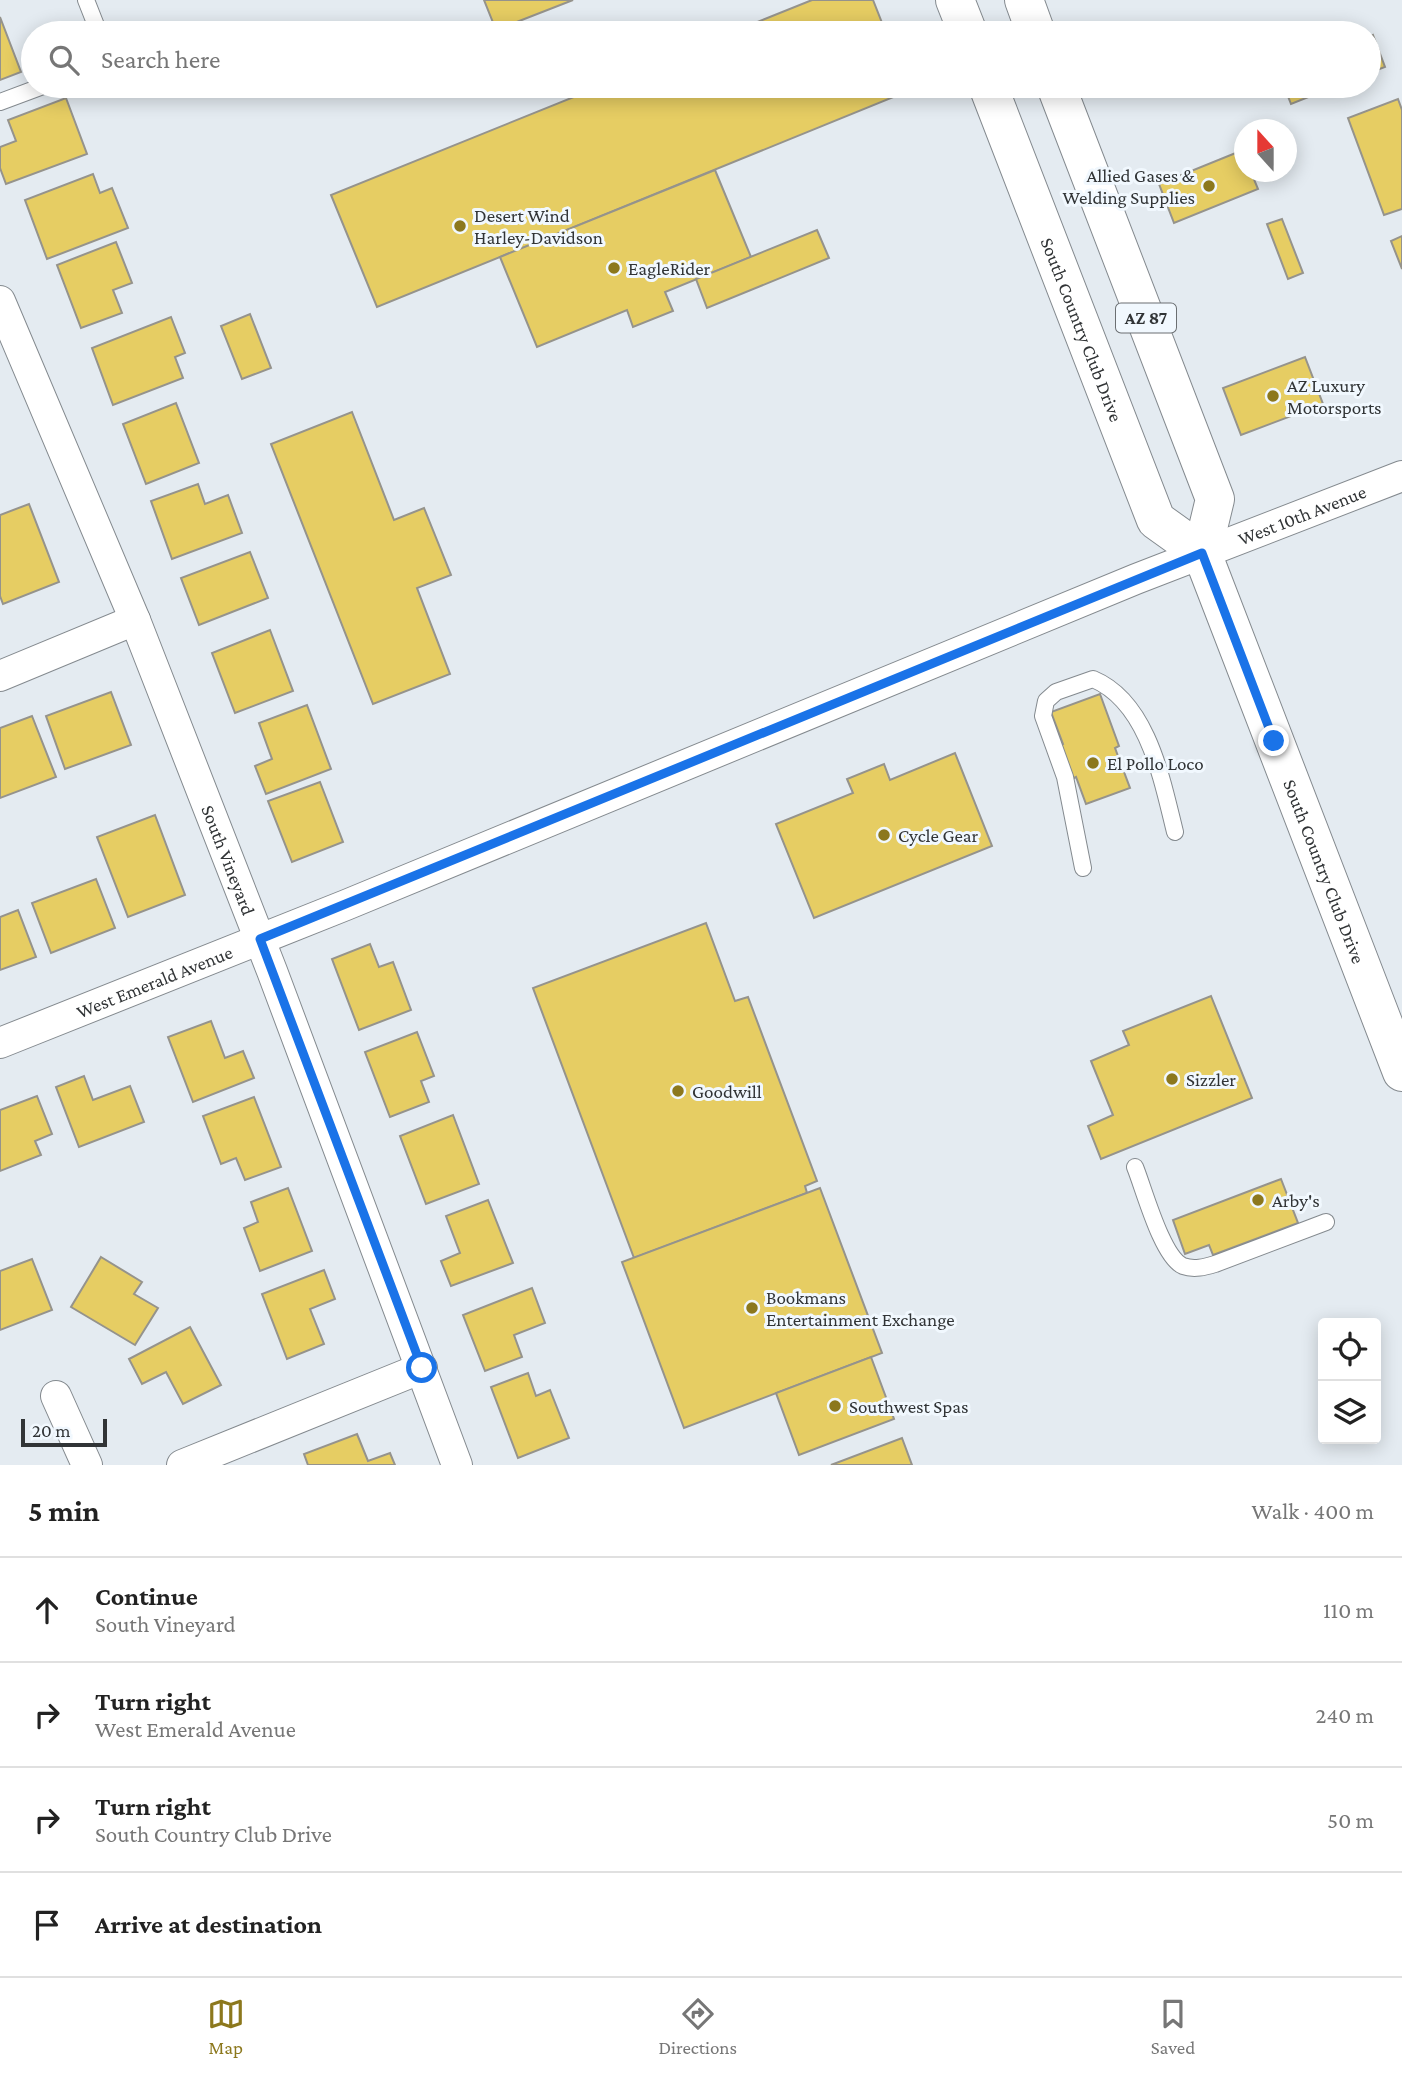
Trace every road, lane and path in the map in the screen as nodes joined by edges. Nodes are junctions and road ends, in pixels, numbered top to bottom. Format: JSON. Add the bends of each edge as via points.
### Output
{"nodes":[{"id":1,"x":86,"y":0,"type":"edge"},
{"id":2,"x":955,"y":0,"type":"edge"},
{"id":3,"x":1024,"y":0,"type":"edge"},
{"id":4,"x":94,"y":21,"type":"edge"},
{"id":5,"x":963,"y":21,"type":"edge"},
{"id":6,"x":1032,"y":21,"type":"edge"},
{"id":7,"x":21,"y":94,"type":"edge"},
{"id":8,"x":993,"y":98,"type":"edge"},
{"id":9,"x":1061,"y":98,"type":"edge"},
{"id":10,"x":0,"y":102,"type":"edge"},
{"id":11,"x":1,"y":306,"type":"edge"},
{"id":12,"x":1402,"y":476,"type":"edge"},
{"id":13,"x":1202,"y":553,"type":"junction"},
{"id":14,"x":135,"y":620,"type":"junction"},
{"id":15,"x":0,"y":676,"type":"edge"},
{"id":16,"x":1175,"y":832,"type":"dead end"},
{"id":17,"x":1083,"y":868,"type":"dead end"},
{"id":18,"x":260,"y":939,"type":"junction"},
{"id":19,"x":0,"y":1043,"type":"edge"},
{"id":20,"x":1402,"y":1072,"type":"edge"},
{"id":21,"x":1135,"y":1167,"type":"dead end"},
{"id":22,"x":1326,"y":1222,"type":"dead end"},
{"id":23,"x":422,"y":1368,"type":"junction"},
{"id":24,"x":55,"y":1396,"type":"dead end"},
{"id":25,"x":87,"y":1465,"type":"edge"},
{"id":26,"x":182,"y":1465,"type":"edge"},
{"id":27,"x":457,"y":1465,"type":"edge"}],
"edges":[{"from":1,"to":4,"type":"lane"},
{"from":2,"to":5,"type":"main road"},
{"from":3,"to":6,"type":"main road"},
{"from":7,"to":10,"type":"lane"},
{"from":8,"to":13,"type":"main road","name":"South Country Club Drive","via":[[1156,520]]},
{"from":9,"to":13,"type":"main road","number":"AZ 87","via":[[1215,499]]},
{"from":11,"to":14,"type":"street","name":"South Vineyard"},
{"from":12,"to":13,"type":"street","name":"West 10th Avenue"},
{"from":13,"to":18,"type":"street","name":"West Emerald Avenue"},
{"from":13,"to":20,"type":"main road","name":"South Country Club Drive"},
{"from":14,"to":15,"type":"street"},
{"from":14,"to":18,"type":"street","name":"South Vineyard"},
{"from":16,"to":17,"type":"lane","via":[[1136,715],[1108,685],[1093,679],[1056,692],[1046,701],[1043,716],[1065,777]]},
{"from":18,"to":19,"type":"street","name":"West Emerald Avenue"},
{"from":18,"to":23,"type":"street","name":"South Vineyard"},
{"from":21,"to":22,"type":"lane","via":[[1164,1243],[1183,1266],[1198,1269],[1215,1264]]},
{"from":23,"to":26,"type":"street"},
{"from":23,"to":27,"type":"street","name":"South Vineyard"},
{"from":24,"to":25,"type":"street"}]}
